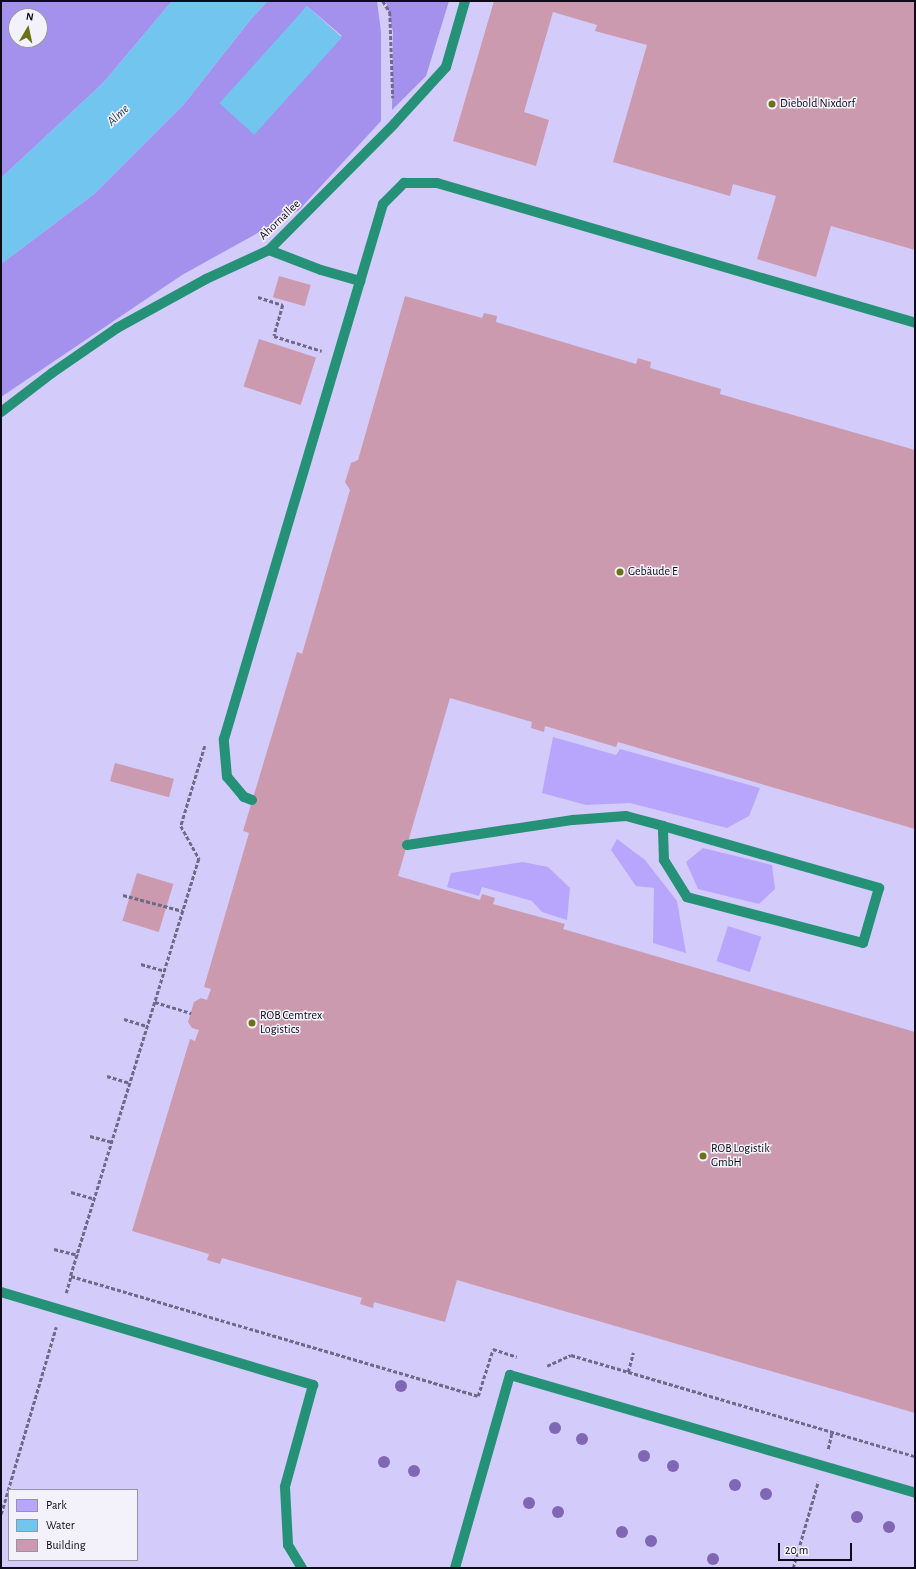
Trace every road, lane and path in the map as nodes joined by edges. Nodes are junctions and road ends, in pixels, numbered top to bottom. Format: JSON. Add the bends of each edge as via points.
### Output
{"nodes":[{"id":1,"x":383,"y":1,"type":"edge"},
{"id":2,"x":465,"y":1,"type":"edge"},
{"id":3,"x":394,"y":124,"type":"junction"},
{"id":4,"x":269,"y":250,"type":"junction"},
{"id":5,"x":360,"y":281,"type":"junction"},
{"id":6,"x":258,"y":297,"type":"dead end"},
{"id":7,"x":915,"y":323,"type":"edge"},
{"id":8,"x":326,"y":352,"type":"dead end"},
{"id":9,"x":1,"y":412,"type":"edge"},
{"id":10,"x":207,"y":741,"type":"dead end"},
{"id":11,"x":252,"y":800,"type":"dead end"},
{"id":12,"x":663,"y":826,"type":"junction"},
{"id":13,"x":407,"y":845,"type":"dead end"},
{"id":14,"x":123,"y":895,"type":"dead end"},
{"id":15,"x":183,"y":911,"type":"junction"},
{"id":16,"x":141,"y":964,"type":"dead end"},
{"id":17,"x":165,"y":971,"type":"junction"},
{"id":18,"x":155,"y":1002,"type":"junction"},
{"id":19,"x":191,"y":1013,"type":"dead end"},
{"id":20,"x":124,"y":1019,"type":"dead end"},
{"id":21,"x":148,"y":1026,"type":"junction"},
{"id":22,"x":107,"y":1076,"type":"dead end"},
{"id":23,"x":130,"y":1083,"type":"junction"},
{"id":24,"x":90,"y":1136,"type":"dead end"},
{"id":25,"x":112,"y":1142,"type":"junction"},
{"id":26,"x":71,"y":1192,"type":"dead end"},
{"id":27,"x":95,"y":1199,"type":"junction"},
{"id":28,"x":54,"y":1249,"type":"dead end"},
{"id":29,"x":78,"y":1255,"type":"junction"},
{"id":30,"x":71,"y":1276,"type":"junction"},
{"id":31,"x":1,"y":1292,"type":"edge"},
{"id":32,"x":61,"y":1311,"type":"junction"},
{"id":33,"x":633,"y":1353,"type":"dead end"},
{"id":34,"x":520,"y":1358,"type":"dead end"},
{"id":35,"x":541,"y":1364,"type":"dead end"},
{"id":36,"x":628,"y":1372,"type":"junction"},
{"id":37,"x":832,"y":1432,"type":"junction"},
{"id":38,"x":915,"y":1456,"type":"edge"},
{"id":39,"x":822,"y":1466,"type":"junction"},
{"id":40,"x":8,"y":1489,"type":"edge"},
{"id":41,"x":8,"y":1490,"type":"edge"},
{"id":42,"x":915,"y":1493,"type":"edge"},
{"id":43,"x":1,"y":1514,"type":"edge"},
{"id":44,"x":302,"y":1568,"type":"edge"},
{"id":45,"x":454,"y":1568,"type":"edge"},
{"id":46,"x":793,"y":1568,"type":"edge"}],
"edges":[{"from":1,"to":3,"type":"path","via":[[390,12]]},
{"from":2,"to":3,"type":"lane","name":"Ahornallee","via":[[446,67]]},
{"from":3,"to":4,"type":"lane","name":"Ahornallee"},
{"from":4,"to":5,"type":"lane","via":[[321,270]]},
{"from":4,"to":9,"type":"lane","name":"Ahornallee","via":[[206,279],[117,328]]},
{"from":5,"to":7,"type":"lane","via":[[383,204],[404,183],[437,183]]},
{"from":5,"to":11,"type":"lane","via":[[224,739],[227,777],[244,797]]},
{"from":6,"to":8,"type":"path","via":[[283,305],[274,336]]},
{"from":10,"to":15,"type":"path","via":[[181,826],[199,859]]},
{"from":12,"to":12,"type":"lane","via":[[664,860],[687,897],[863,943],[879,888]]},
{"from":12,"to":13,"type":"lane","via":[[626,816],[573,820]]},
{"from":14,"to":15,"type":"path"},
{"from":15,"to":17,"type":"path"},
{"from":16,"to":17,"type":"path"},
{"from":17,"to":18,"type":"path"},
{"from":18,"to":19,"type":"path"},
{"from":18,"to":21,"type":"path"},
{"from":20,"to":21,"type":"path"},
{"from":21,"to":23,"type":"path"},
{"from":22,"to":23,"type":"path"},
{"from":23,"to":25,"type":"path"},
{"from":24,"to":25,"type":"path"},
{"from":25,"to":27,"type":"path"},
{"from":26,"to":27,"type":"path"},
{"from":27,"to":29,"type":"path"},
{"from":28,"to":29,"type":"path"},
{"from":29,"to":30,"type":"path"},
{"from":30,"to":32,"type":"path"},
{"from":30,"to":34,"type":"path","via":[[478,1396],[492,1349]]},
{"from":31,"to":32,"type":"lane"},
{"from":32,"to":40,"type":"path"},
{"from":32,"to":44,"type":"lane","via":[[313,1385],[285,1487],[288,1545]]},
{"from":33,"to":36,"type":"path"},
{"from":35,"to":36,"type":"path","via":[[548,1366],[571,1355]]},
{"from":36,"to":37,"type":"path"},
{"from":37,"to":38,"type":"path"},
{"from":37,"to":39,"type":"path"},
{"from":39,"to":42,"type":"lane"},
{"from":39,"to":45,"type":"lane","via":[[510,1375]]},
{"from":39,"to":46,"type":"path"},
{"from":41,"to":43,"type":"path"}]}
